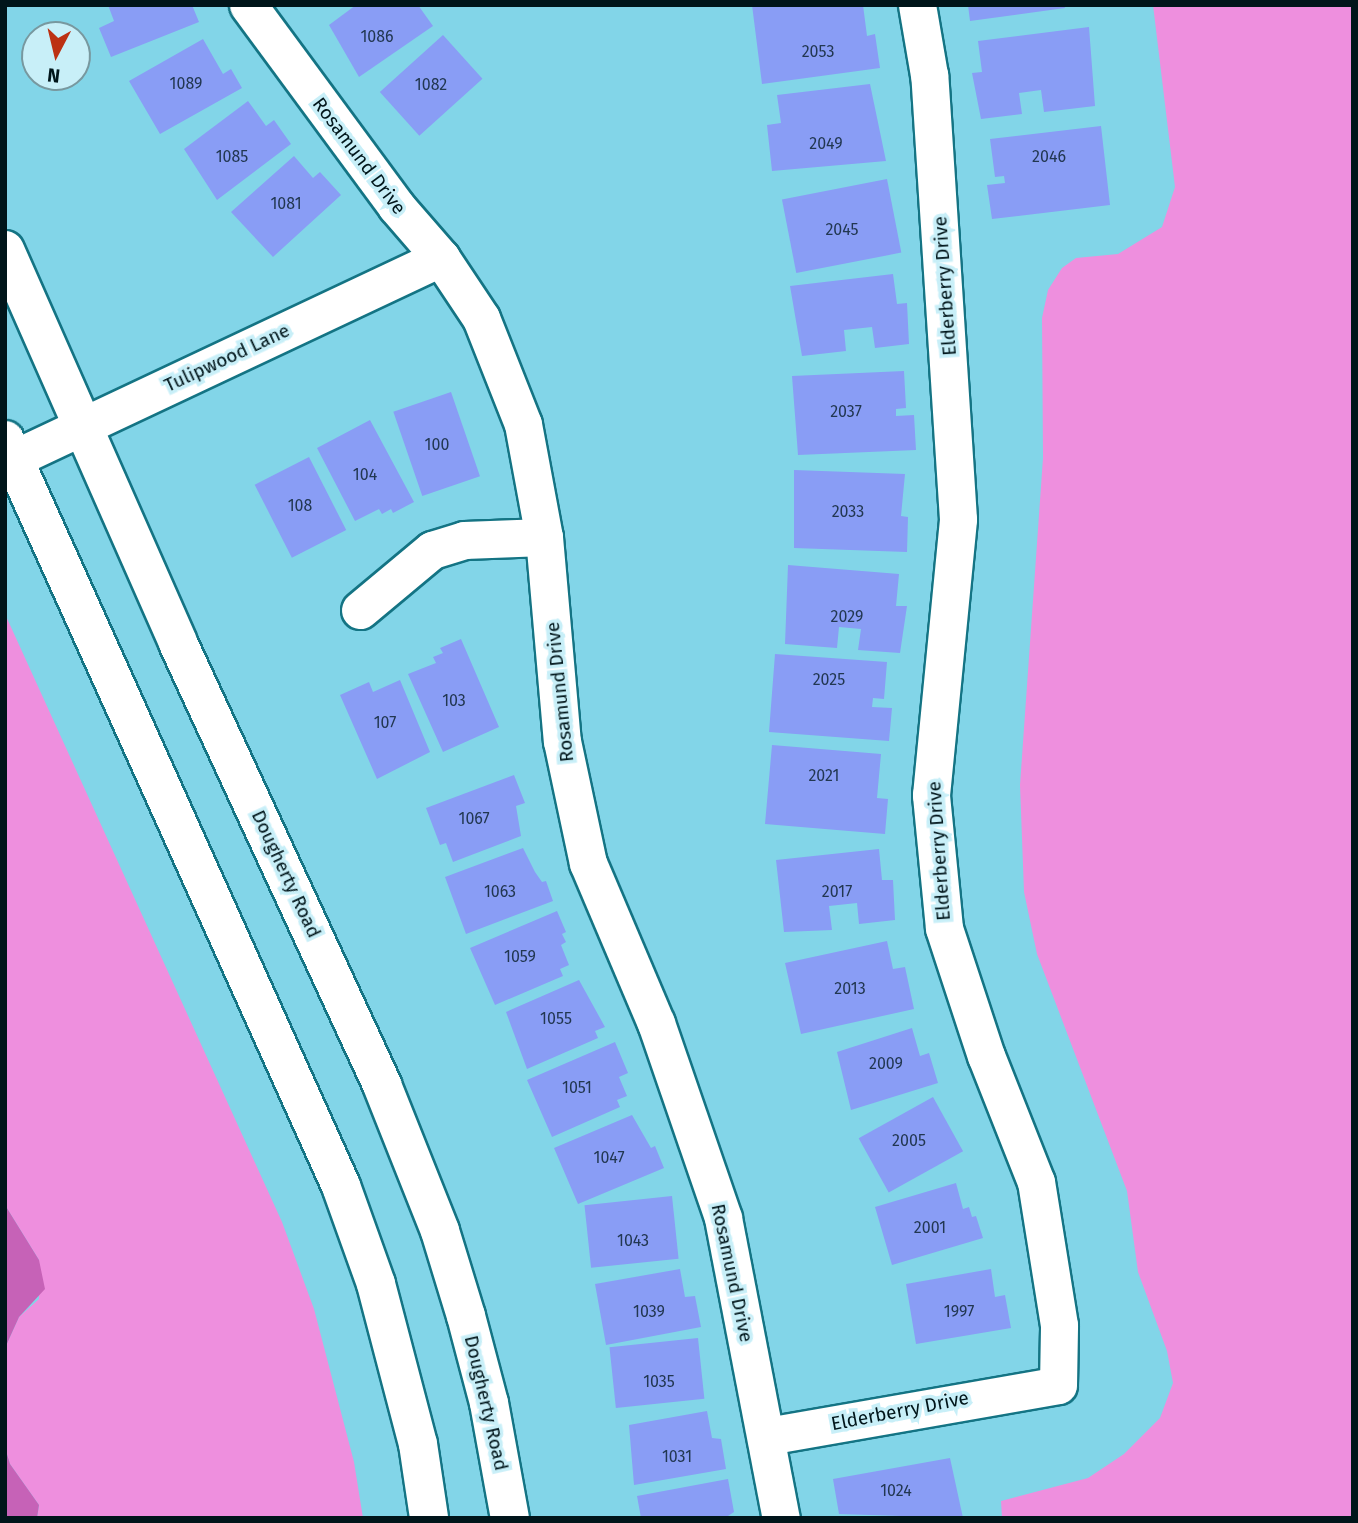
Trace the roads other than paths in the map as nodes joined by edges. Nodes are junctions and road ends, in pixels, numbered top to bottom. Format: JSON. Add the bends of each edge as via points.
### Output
{"nodes":[{"id":1,"x":248,"y":5,"type":"edge"},
{"id":2,"x":917,"y":5,"type":"edge"},
{"id":3,"x":5,"y":250,"type":"edge"},
{"id":4,"x":441,"y":258,"type":"junction"},
{"id":5,"x":82,"y":426,"type":"junction"},
{"id":6,"x":9,"y":450,"type":"edge"},
{"id":7,"x":544,"y":537,"type":"junction"},
{"id":8,"x":360,"y":610,"type":"dead end"},
{"id":9,"x":766,"y":1436,"type":"junction"},
{"id":10,"x":429,"y":1518,"type":"edge"},
{"id":11,"x":510,"y":1518,"type":"edge"},
{"id":12,"x":781,"y":1518,"type":"edge"}],
"edges":[{"from":1,"to":4,"type":"street","name":"Rosamund Drive","via":[[396,206]]},
{"from":2,"to":9,"type":"street","name":"Elderberry Drive","via":[[931,101],[958,519],[931,795],[944,928],[986,1056],[1036,1182],[1059,1325],[1058,1385]]},
{"from":3,"to":5,"type":"main road","name":"Dougherty Road"},
{"from":4,"to":5,"type":"street","name":"Tulipwood Lane"},
{"from":4,"to":7,"type":"street","name":"Rosamund Drive","via":[[481,318],[523,424]]},
{"from":5,"to":6,"type":"street","name":"Tulipwood Lane"},
{"from":5,"to":11,"type":"main road","name":"Dougherty Road","via":[[382,1085],[435,1219],[489,1403]]},
{"from":6,"to":10,"type":"main road","via":[[341,1186],[376,1284],[418,1444]]},
{"from":7,"to":8,"type":"street","via":[[464,540],[432,550]]},
{"from":7,"to":9,"type":"street","name":"Rosamund Drive","via":[[562,741],[588,863],[656,1023],[723,1218]]},
{"from":9,"to":12,"type":"street","name":"Rosamund Drive"}]}
